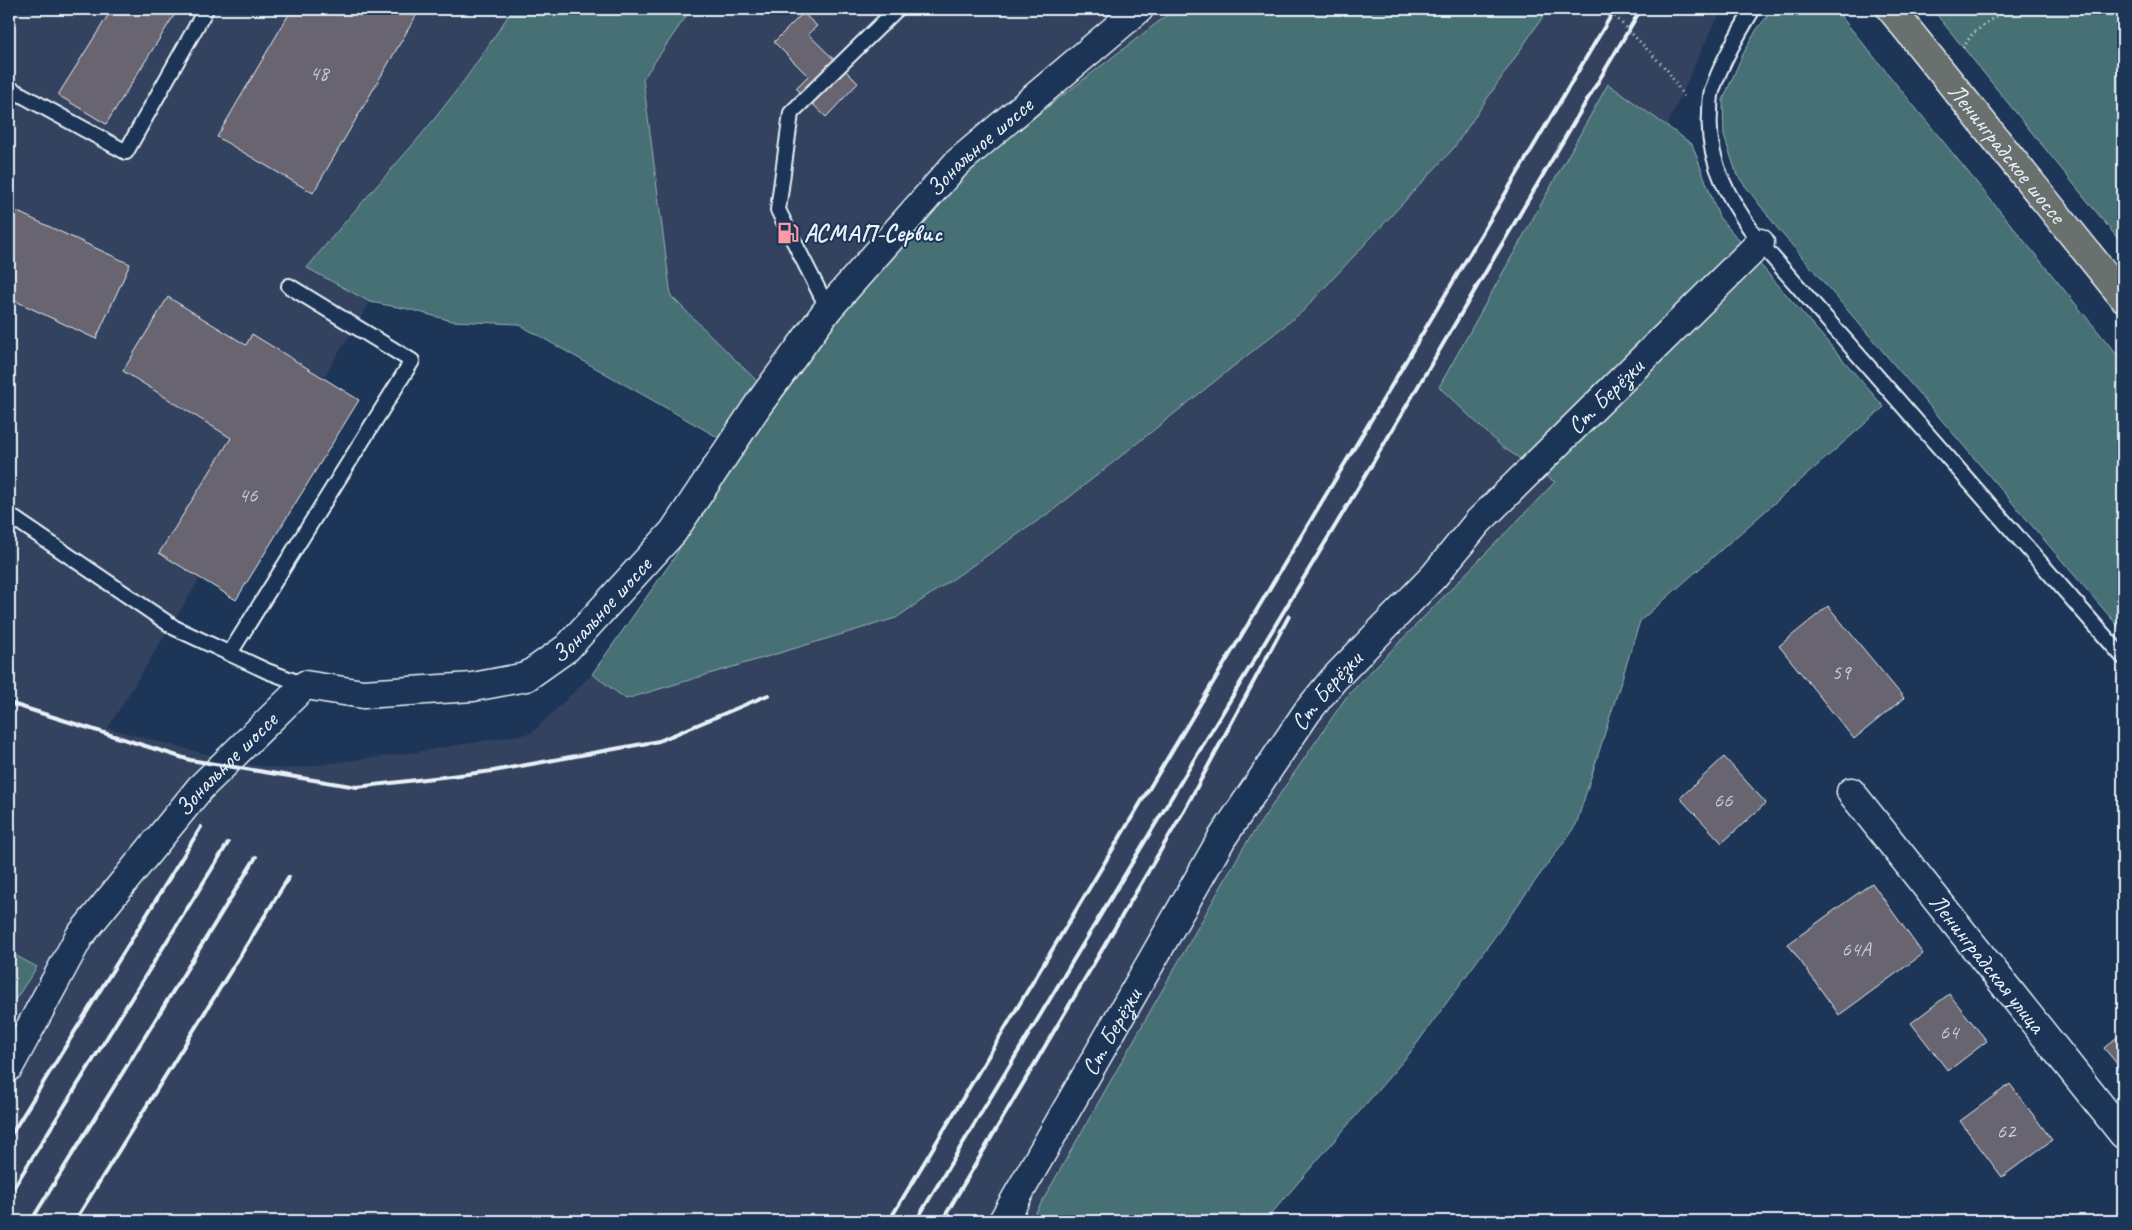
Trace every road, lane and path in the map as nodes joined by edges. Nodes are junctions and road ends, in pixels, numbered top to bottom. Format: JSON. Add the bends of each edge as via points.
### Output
{"nodes":[{"id":1,"x":206,"y":9,"type":"edge"},
{"id":2,"x":898,"y":9,"type":"edge"},
{"id":3,"x":1139,"y":9,"type":"edge"},
{"id":4,"x":1608,"y":9,"type":"edge"},
{"id":5,"x":1753,"y":9,"type":"edge"},
{"id":6,"x":1891,"y":9,"type":"edge"},
{"id":7,"x":2005,"y":9,"type":"edge"},
{"id":8,"x":1972,"y":34,"type":"dead end"},
{"id":9,"x":9,"y":88,"type":"edge"},
{"id":10,"x":1708,"y":135,"type":"junction"},
{"id":11,"x":1760,"y":243,"type":"junction"},
{"id":12,"x":289,"y":286,"type":"dead end"},
{"id":13,"x":2123,"y":297,"type":"edge"},
{"id":14,"x":828,"y":309,"type":"junction"},
{"id":15,"x":9,"y":515,"type":"edge"},
{"id":16,"x":230,"y":653,"type":"junction"},
{"id":17,"x":2123,"y":657,"type":"edge"},
{"id":18,"x":305,"y":686,"type":"junction"},
{"id":19,"x":1851,"y":792,"type":"dead end"},
{"id":20,"x":9,"y":1067,"type":"edge"},
{"id":21,"x":2123,"y":1134,"type":"edge"},
{"id":22,"x":1003,"y":1221,"type":"edge"}],
"edges":[{"from":1,"to":9,"type":"lane","via":[[126,152]]},
{"from":2,"to":14,"type":"lane","via":[[791,113],[778,210]]},
{"from":3,"to":14,"type":"street","name":"Зональное шоссе","via":[[957,163]]},
{"from":4,"to":10,"type":"path","via":[[1668,71]]},
{"from":5,"to":10,"type":"lane","via":[[1711,92]]},
{"from":6,"to":13,"type":"highway","name":"Ленинградское шоссе"},
{"from":7,"to":8,"type":"path"},
{"from":10,"to":11,"type":"lane","via":[[1720,177]]},
{"from":11,"to":17,"type":"lane"},
{"from":11,"to":22,"type":"street","name":"Ст. Берёзки","via":[[1478,522],[1434,576],[1333,680],[1307,712],[1222,838]]},
{"from":12,"to":16,"type":"lane","via":[[412,361]]},
{"from":14,"to":18,"type":"street","name":"Зональное шоссе","via":[[758,405],[674,532],[568,648],[526,677],[473,687],[363,694]]},
{"from":15,"to":16,"type":"lane","via":[[175,628]]},
{"from":16,"to":18,"type":"lane"},
{"from":18,"to":20,"type":"street","name":"Зональное шоссе","via":[[200,788],[79,937]]},
{"from":19,"to":21,"type":"street","name":"Ленинградская улица"}]}
